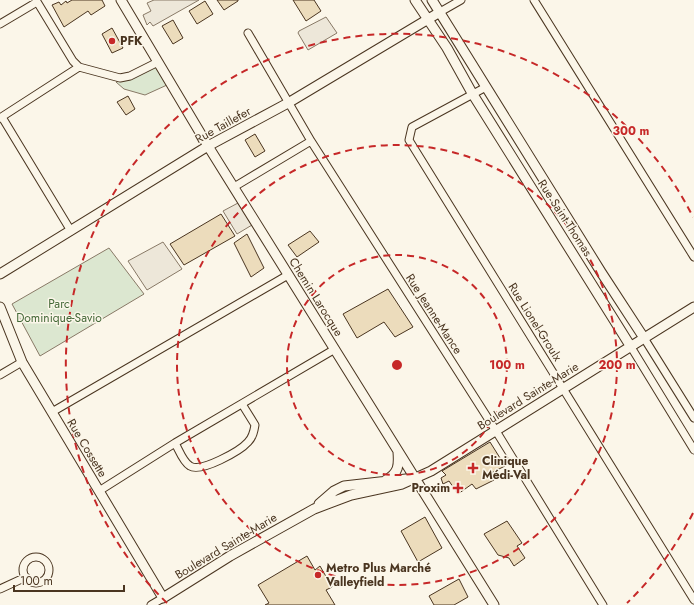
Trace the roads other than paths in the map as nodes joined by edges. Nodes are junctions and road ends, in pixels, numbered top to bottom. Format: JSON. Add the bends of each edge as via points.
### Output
{"nodes":[{"id":1,"x":121,"y":0,"type":"edge"},
{"id":2,"x":415,"y":0,"type":"edge"},
{"id":3,"x":432,"y":0,"type":"edge"},
{"id":4,"x":461,"y":0,"type":"edge"},
{"id":5,"x":534,"y":0,"type":"edge"},
{"id":6,"x":37,"y":1,"type":"edge"},
{"id":7,"x":440,"y":12,"type":"junction"},
{"id":8,"x":429,"y":20,"type":"junction"},
{"id":9,"x":0,"y":24,"type":"edge"},
{"id":10,"x":248,"y":33,"type":"dead end"},
{"id":11,"x":158,"y":62,"type":"junction"},
{"id":12,"x":79,"y":67,"type":"junction"},
{"id":13,"x":486,"y":87,"type":"junction"},
{"id":14,"x":472,"y":93,"type":"junction"},
{"id":15,"x":288,"y":103,"type":"junction"},
{"id":16,"x":1,"y":118,"type":"edge"},
{"id":17,"x":311,"y":141,"type":"junction"},
{"id":18,"x":208,"y":146,"type":"junction"},
{"id":19,"x":234,"y":187,"type":"junction"},
{"id":20,"x":71,"y":231,"type":"junction"},
{"id":21,"x":694,"y":257,"type":"edge"},
{"id":22,"x":0,"y":274,"type":"edge"},
{"id":23,"x":288,"y":275,"type":"junction"},
{"id":24,"x":0,"y":307,"type":"edge"},
{"id":25,"x":694,"y":307,"type":"edge"},
{"id":26,"x":644,"y":338,"type":"junction"},
{"id":27,"x":631,"y":346,"type":"junction"},
{"id":28,"x":335,"y":349,"type":"junction"},
{"id":29,"x":22,"y":362,"type":"junction"},
{"id":30,"x":0,"y":375,"type":"edge"},
{"id":31,"x":563,"y":389,"type":"junction"},
{"id":32,"x":242,"y":404,"type":"junction"},
{"id":33,"x":52,"y":412,"type":"junction"},
{"id":34,"x":694,"y":418,"type":"edge"},
{"id":35,"x":496,"y":431,"type":"junction"},
{"id":36,"x":175,"y":443,"type":"junction"},
{"id":37,"x":398,"y":450,"type":"junction"},
{"id":38,"x":694,"y":450,"type":"edge"},
{"id":39,"x":415,"y":479,"type":"junction"},
{"id":40,"x":384,"y":481,"type":"junction"},
{"id":41,"x":99,"y":491,"type":"junction"},
{"id":42,"x":314,"y":509,"type":"junction"},
{"id":43,"x":26,"y":577,"type":"dead end"},
{"id":44,"x":0,"y":589,"type":"edge"},
{"id":45,"x":163,"y":598,"type":"junction"},
{"id":46,"x":694,"y":600,"type":"edge"},
{"id":47,"x":151,"y":605,"type":"edge"},
{"id":48,"x":494,"y":605,"type":"edge"},
{"id":49,"x":603,"y":605,"type":"edge"}],
"edges":[{"from":1,"to":11,"type":"street","name":"Chemin Larocque"},
{"from":2,"to":8,"type":"street","name":"Rue Saint-Thomas"},
{"from":3,"to":7,"type":"street","name":"Rue Saint-Thomas"},
{"from":4,"to":7,"type":"street","name":"Rue Taillefer"},
{"from":5,"to":21,"type":"street"},
{"from":6,"to":9,"type":"street"},
{"from":6,"to":12,"type":"street"},
{"from":7,"to":8,"type":"street","name":"Rue Taillefer"},
{"from":7,"to":13,"type":"street","name":"Rue Saint-Thomas"},
{"from":8,"to":14,"type":"street","name":"Rue Saint-Thomas"},
{"from":8,"to":15,"type":"street","name":"Rue Taillefer"},
{"from":10,"to":15,"type":"street","name":"Rue Jeanne-Mance"},
{"from":11,"to":12,"type":"street","via":[[130,76],[120,78]]},
{"from":11,"to":18,"type":"street","name":"Chemin Larocque"},
{"from":12,"to":16,"type":"street"},
{"from":13,"to":14,"type":"street","name":"Rue Lionel-Groulx"},
{"from":13,"to":26,"type":"street","name":"Rue Saint-Thomas"},
{"from":14,"to":27,"type":"street","name":"Rue Saint-Thomas"},
{"from":14,"to":31,"type":"street","name":"Rue Lionel-Groulx","via":[[412,127],[409,140]]},
{"from":15,"to":17,"type":"street","name":"Rue Jeanne-Mance"},
{"from":15,"to":18,"type":"street","name":"Rue Taillefer"},
{"from":16,"to":20,"type":"street"},
{"from":17,"to":19,"type":"street"},
{"from":17,"to":35,"type":"street","name":"Rue Jeanne-Mance"},
{"from":18,"to":19,"type":"street","name":"Chemin Larocque"},
{"from":18,"to":20,"type":"street","name":"Rue Taillefer"},
{"from":19,"to":23,"type":"street","name":"Chemin Larocque"},
{"from":20,"to":22,"type":"street","name":"Rue Taillefer"},
{"from":23,"to":28,"type":"street","name":"Chemin Larocque"},
{"from":23,"to":33,"type":"street"},
{"from":24,"to":29,"type":"street","name":"Rue Cossette"},
{"from":25,"to":26,"type":"street","name":"Boulevard Sainte-Marie"},
{"from":26,"to":27,"type":"street","name":"Boulevard Sainte-Marie"},
{"from":26,"to":34,"type":"street","name":"Rue Saint-Thomas"},
{"from":27,"to":31,"type":"street","name":"Boulevard Sainte-Marie"},
{"from":27,"to":38,"type":"street","name":"Rue Saint-Thomas"},
{"from":28,"to":32,"type":"street"},
{"from":28,"to":37,"type":"street","name":"Chemin Larocque"},
{"from":29,"to":30,"type":"street"},
{"from":29,"to":33,"type":"street","name":"Rue Cossette"},
{"from":31,"to":35,"type":"street","name":"Boulevard Sainte-Marie"},
{"from":31,"to":46,"type":"street","name":"Rue Lionel-Groulx"},
{"from":32,"to":36,"type":"street"},
{"from":32,"to":36,"type":"street","via":[[255,425],[253,435],[248,442],[211,464],[202,468],[191,467]]},
{"from":33,"to":41,"type":"street","name":"Rue Cossette"},
{"from":35,"to":39,"type":"street","name":"Boulevard Sainte-Marie","via":[[431,472]]},
{"from":35,"to":49,"type":"street","name":"Rue Jeanne-Mance"},
{"from":36,"to":41,"type":"street"},
{"from":37,"to":39,"type":"street","name":"Chemin Larocque"},
{"from":37,"to":40,"type":"street","via":[[398,468],[394,475]]},
{"from":39,"to":40,"type":"street","name":"Boulevard Sainte-Marie"},
{"from":39,"to":42,"type":"street","name":"Boulevard Sainte-Marie","via":[[351,495]]},
{"from":39,"to":48,"type":"street","name":"Chemin Larocque"},
{"from":40,"to":42,"type":"street","name":"Boulevard Sainte-Marie","via":[[344,486],[334,491]]},
{"from":41,"to":45,"type":"street","name":"Rue Cossette"},
{"from":42,"to":45,"type":"street","name":"Boulevard Sainte-Marie","via":[[230,556]]},
{"from":43,"to":44,"type":"street"},
{"from":45,"to":47,"type":"street","name":"Boulevard Sainte-Marie"}]}
